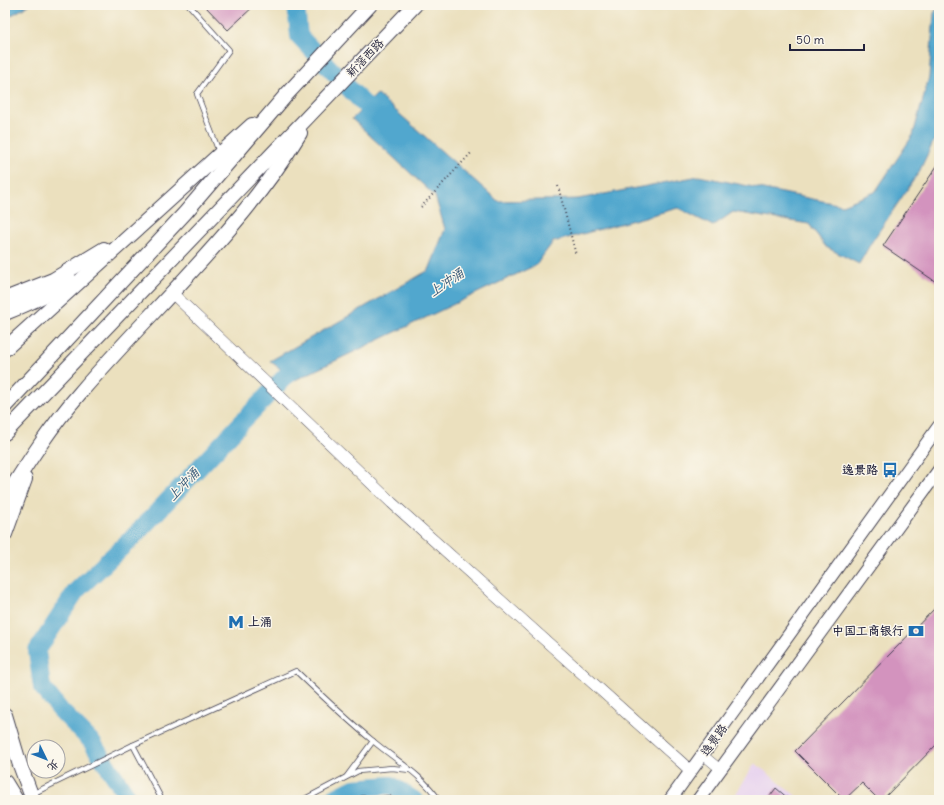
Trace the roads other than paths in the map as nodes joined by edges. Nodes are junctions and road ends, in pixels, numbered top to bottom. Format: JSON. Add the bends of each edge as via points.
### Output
{"nodes":[{"id":1,"x":189,"y":5,"type":"edge"},
{"id":2,"x":370,"y":5,"type":"edge"},
{"id":3,"x":415,"y":5,"type":"edge"},
{"id":4,"x":287,"y":94,"type":"junction"},
{"id":5,"x":314,"y":111,"type":"junction"},
{"id":6,"x":219,"y":154,"type":"junction"},
{"id":7,"x":144,"y":222,"type":"junction"},
{"id":8,"x":171,"y":292,"type":"junction"},
{"id":9,"x":5,"y":299,"type":"edge"},
{"id":10,"x":5,"y":313,"type":"edge"},
{"id":11,"x":5,"y":348,"type":"edge"},
{"id":12,"x":5,"y":406,"type":"edge"},
{"id":13,"x":57,"y":421,"type":"junction"},
{"id":14,"x":939,"y":426,"type":"edge"},
{"id":15,"x":5,"y":433,"type":"edge"},
{"id":16,"x":939,"y":470,"type":"edge"},
{"id":17,"x":5,"y":499,"type":"edge"},
{"id":18,"x":5,"y":534,"type":"edge"},
{"id":19,"x":5,"y":715,"type":"edge"},
{"id":20,"x":373,"y":741,"type":"junction"},
{"id":21,"x":133,"y":745,"type":"junction"},
{"id":22,"x":703,"y":755,"type":"junction"},
{"id":23,"x":720,"y":769,"type":"junction"},
{"id":24,"x":411,"y":770,"type":"junction"},
{"id":25,"x":692,"y":771,"type":"junction"},
{"id":26,"x":346,"y":777,"type":"junction"},
{"id":27,"x":5,"y":782,"type":"edge"},
{"id":28,"x":32,"y":797,"type":"edge"},
{"id":29,"x":389,"y":798,"type":"dead end"},
{"id":30,"x":16,"y":800,"type":"edge"},
{"id":31,"x":162,"y":800,"type":"edge"},
{"id":32,"x":302,"y":800,"type":"edge"},
{"id":33,"x":375,"y":800,"type":"edge"},
{"id":34,"x":439,"y":800,"type":"edge"},
{"id":35,"x":670,"y":800,"type":"edge"},
{"id":36,"x":698,"y":800,"type":"edge"}],
"edges":[{"from":1,"to":6,"type":"lane","via":[[229,50],[196,94]]},
{"from":2,"to":4,"type":"highway"},
{"from":3,"to":5,"type":"highway","name":"新滘西路"},
{"from":4,"to":6,"type":"highway"},
{"from":4,"to":12,"type":"highway","via":[[185,213]]},
{"from":5,"to":8,"type":"highway","via":[[283,161],[219,240]]},
{"from":5,"to":15,"type":"highway"},
{"from":6,"to":7,"type":"highway"},
{"from":7,"to":9,"type":"highway","via":[[103,251],[53,280]]},
{"from":7,"to":10,"type":"highway","via":[[59,288]]},
{"from":7,"to":11,"type":"highway"},
{"from":8,"to":13,"type":"highway","via":[[79,393]]},
{"from":8,"to":25,"type":"street","via":[[392,503]]},
{"from":13,"to":17,"type":"highway","via":[[38,445]]},
{"from":13,"to":18,"type":"highway","via":[[27,473]]},
{"from":14,"to":22,"type":"main road","name":"逸景路"},
{"from":16,"to":23,"type":"main road","name":"逸景路"},
{"from":19,"to":28,"type":"highway"},
{"from":20,"to":21,"type":"lane","via":[[296,672]]},
{"from":20,"to":24,"type":"lane"},
{"from":20,"to":26,"type":"lane"},
{"from":21,"to":28,"type":"lane"},
{"from":21,"to":31,"type":"lane"},
{"from":22,"to":23,"type":"street"},
{"from":22,"to":25,"type":"main road","name":"逸景路"},
{"from":23,"to":36,"type":"main road","name":"逸景路"},
{"from":24,"to":26,"type":"lane","via":[[392,768],[358,771]]},
{"from":24,"to":34,"type":"lane","via":[[431,788]]},
{"from":25,"to":35,"type":"main road","name":"逸景路"},
{"from":26,"to":32,"type":"lane"},
{"from":27,"to":30,"type":"highway"},
{"from":29,"to":33,"type":"lane"}]}
